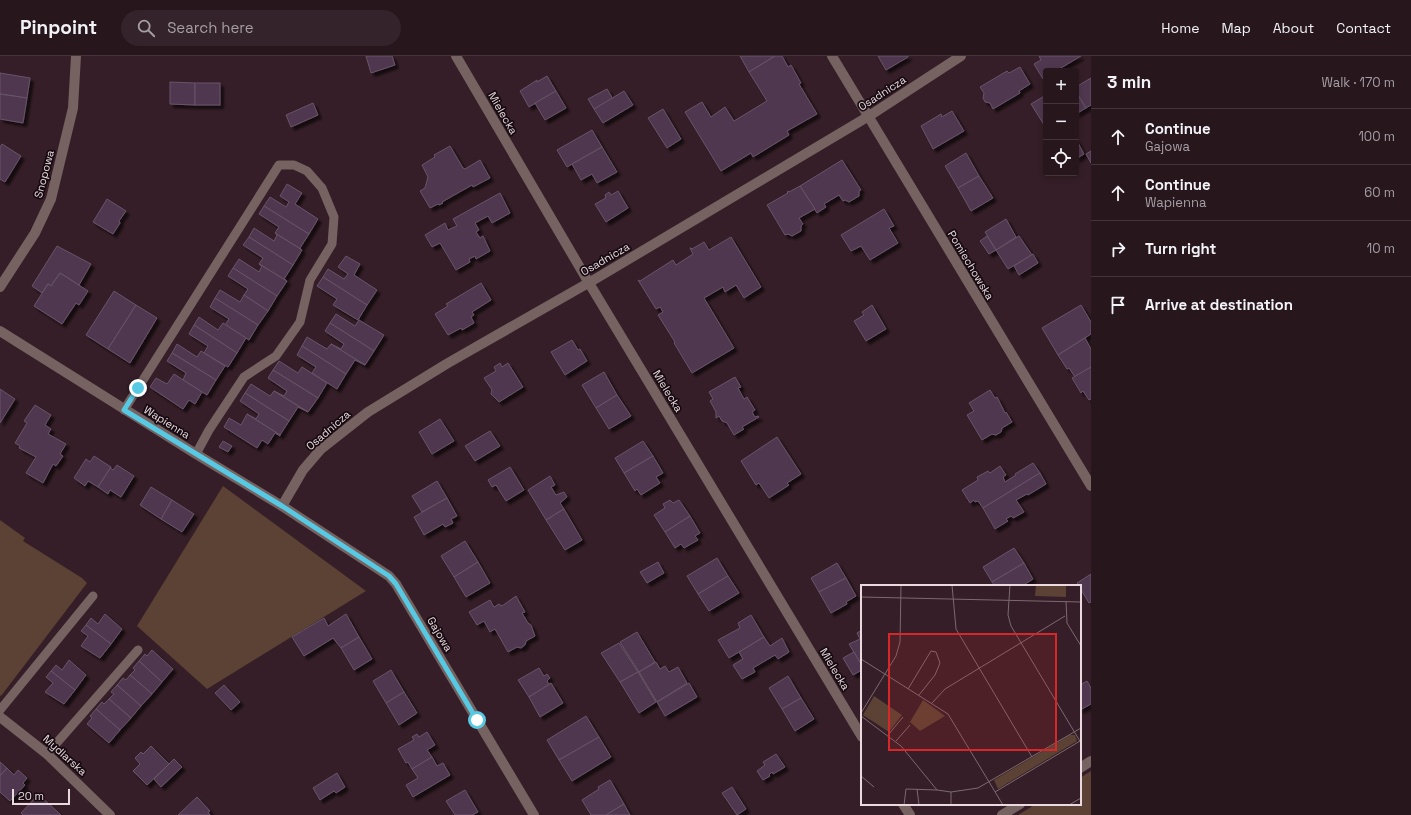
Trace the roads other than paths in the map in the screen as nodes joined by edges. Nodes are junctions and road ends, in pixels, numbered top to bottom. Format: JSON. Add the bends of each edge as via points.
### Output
{"nodes":[{"id":1,"x":76,"y":56,"type":"edge"},
{"id":2,"x":456,"y":56,"type":"edge"},
{"id":3,"x":832,"y":56,"type":"edge"},
{"id":4,"x":961,"y":56,"type":"edge"},
{"id":5,"x":869,"y":116,"type":"junction"},
{"id":6,"x":589,"y":282,"type":"junction"},
{"id":7,"x":0,"y":287,"type":"edge"},
{"id":8,"x":0,"y":331,"type":"edge"},
{"id":9,"x":124,"y":410,"type":"junction"},
{"id":10,"x":196,"y":454,"type":"junction"},
{"id":11,"x":1091,"y":486,"type":"edge"},
{"id":12,"x":282,"y":506,"type":"junction"},
{"id":13,"x":93,"y":596,"type":"dead end"},
{"id":14,"x":138,"y":650,"type":"dead end"},
{"id":15,"x":0,"y":710,"type":"edge"},
{"id":16,"x":0,"y":716,"type":"edge"},
{"id":17,"x":861,"y":735,"type":"edge"},
{"id":18,"x":47,"y":754,"type":"junction"},
{"id":19,"x":1091,"y":761,"type":"edge"},
{"id":20,"x":1081,"y":767,"type":"edge"},
{"id":21,"x":904,"y":805,"type":"edge"},
{"id":22,"x":1018,"y":805,"type":"edge"},
{"id":23,"x":110,"y":815,"type":"edge"},
{"id":24,"x":534,"y":815,"type":"edge"},
{"id":25,"x":910,"y":815,"type":"edge"},
{"id":26,"x":1002,"y":815,"type":"edge"}],
"edges":[{"from":1,"to":7,"type":"street","name":"Snopowa","via":[[73,108],[51,199],[35,233]]},
{"from":2,"to":6,"type":"street","name":"Mielecka"},
{"from":3,"to":5,"type":"street","name":"Pomiechowska"},
{"from":4,"to":5,"type":"street","name":"Osadnicza"},
{"from":5,"to":6,"type":"street","name":"Osadnicza"},
{"from":5,"to":11,"type":"street","name":"Pomiechowska","via":[[936,232]]},
{"from":6,"to":12,"type":"street","name":"Osadnicza","via":[[448,362],[368,412],[317,454],[303,470]]},
{"from":6,"to":17,"type":"street","name":"Mielecka"},
{"from":8,"to":9,"type":"street","name":"Wapienna"},
{"from":9,"to":10,"type":"street","name":"Wapienna"},
{"from":9,"to":10,"type":"lane","via":[[279,165],[294,165],[307,172],[322,188],[334,217],[332,244],[310,280],[300,322],[276,356],[244,377]]},
{"from":10,"to":12,"type":"street","name":"Wapienna"},
{"from":12,"to":24,"type":"street","name":"Gajowa","via":[[393,580]]},
{"from":13,"to":15,"type":"lane"},
{"from":14,"to":18,"type":"lane"},
{"from":16,"to":18,"type":"street","name":"Mydlarska"},
{"from":18,"to":23,"type":"street","name":"Mydlarska"},
{"from":19,"to":20,"type":"street"},
{"from":21,"to":25,"type":"street"},
{"from":22,"to":26,"type":"street"}]}
